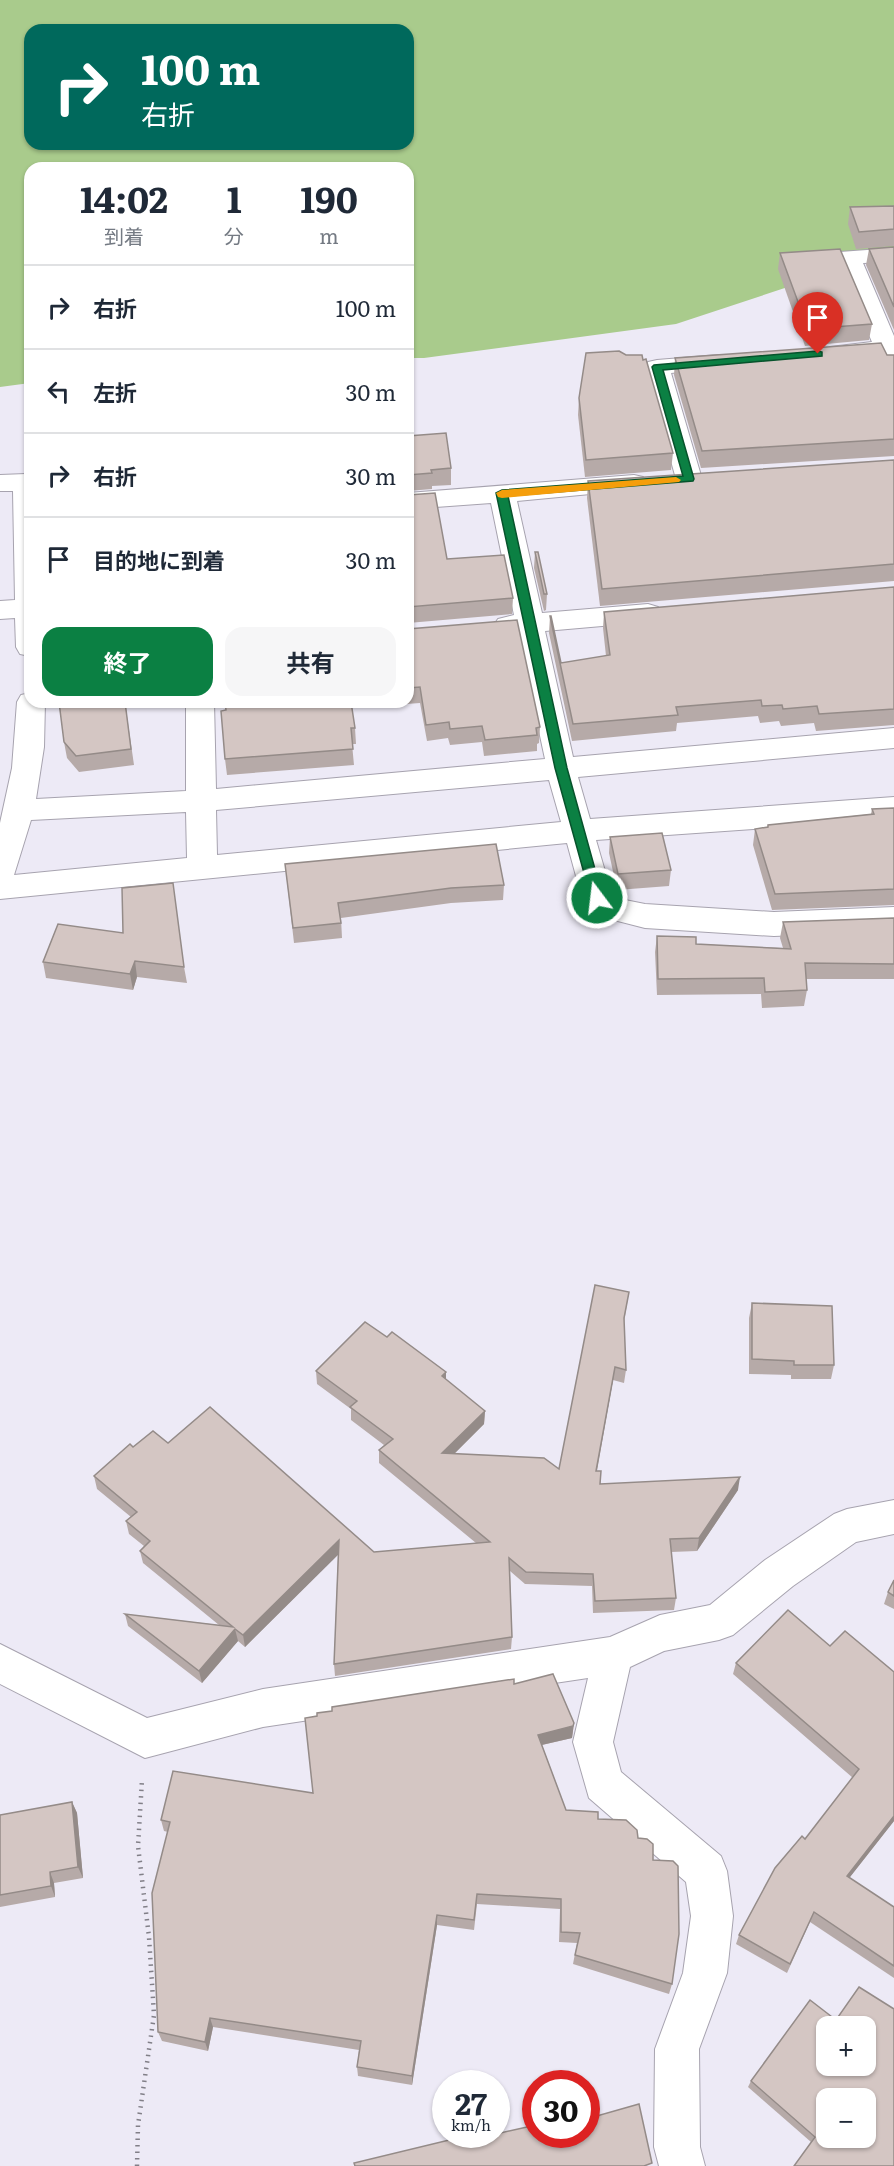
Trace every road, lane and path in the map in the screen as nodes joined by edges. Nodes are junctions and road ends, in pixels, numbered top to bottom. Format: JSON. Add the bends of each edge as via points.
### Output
{"nodes":[{"id":1,"x":894,"y":255,"type":"edge"},
{"id":2,"x":892,"y":353,"type":"edge"},
{"id":3,"x":818,"y":354,"type":"edge"},
{"id":4,"x":738,"y":361,"type":"edge"},
{"id":5,"x":24,"y":482,"type":"edge"},
{"id":6,"x":0,"y":483,"type":"edge"},
{"id":7,"x":502,"y":493,"type":"junction"},
{"id":8,"x":414,"y":500,"type":"edge"},
{"id":9,"x":24,"y":608,"type":"edge"},
{"id":10,"x":0,"y":610,"type":"edge"},
{"id":11,"x":671,"y":611,"type":"edge"},
{"id":12,"x":530,"y":623,"type":"junction"},
{"id":13,"x":485,"y":627,"type":"edge"},
{"id":14,"x":31,"y":708,"type":"edge"},
{"id":15,"x":200,"y":708,"type":"edge"},
{"id":16,"x":894,"y":738,"type":"edge"},
{"id":17,"x":13,"y":768,"type":"edge"},
{"id":18,"x":561,"y":768,"type":"junction"},
{"id":19,"x":201,"y":801,"type":"junction"},
{"id":20,"x":894,"y":808,"type":"edge"},
{"id":21,"x":20,"y":810,"type":"junction"},
{"id":22,"x":578,"y":831,"type":"junction"},
{"id":23,"x":202,"y":868,"type":"junction"},
{"id":24,"x":0,"y":873,"type":"edge"},
{"id":25,"x":0,"y":888,"type":"edge"},
{"id":26,"x":894,"y":919,"type":"edge"},
{"id":27,"x":894,"y":1517,"type":"edge"},
{"id":28,"x":613,"y":1655,"type":"junction"},
{"id":29,"x":0,"y":1663,"type":"edge"},
{"id":30,"x":145,"y":1738,"type":"junction"},
{"id":31,"x":137,"y":2166,"type":"edge"},
{"id":32,"x":682,"y":2166,"type":"edge"}],
"edges":[{"from":1,"to":2,"type":"street","via":[[848,257]]},
{"from":2,"to":3,"type":"street"},
{"from":4,"to":7,"type":"street","via":[[657,367],[680,480]]},
{"from":5,"to":6,"type":"street"},
{"from":7,"to":8,"type":"street"},
{"from":7,"to":12,"type":"street"},
{"from":9,"to":10,"type":"street"},
{"from":11,"to":12,"type":"street"},
{"from":12,"to":13,"type":"street"},
{"from":12,"to":18,"type":"street"},
{"from":14,"to":17,"type":"street","via":[[32,732]]},
{"from":15,"to":19,"type":"street"},
{"from":16,"to":18,"type":"street"},
{"from":17,"to":21,"type":"street"},
{"from":18,"to":19,"type":"street"},
{"from":18,"to":22,"type":"street"},
{"from":19,"to":21,"type":"street"},
{"from":19,"to":23,"type":"street"},
{"from":20,"to":22,"type":"street"},
{"from":21,"to":24,"type":"street"},
{"from":22,"to":23,"type":"street"},
{"from":22,"to":26,"type":"street","via":[[597,898],[617,910],[645,916],[774,924]]},
{"from":23,"to":25,"type":"street"},
{"from":27,"to":28,"type":"street","via":[[847,1526],[779,1573],[719,1622],[660,1633]]},
{"from":28,"to":30,"type":"street","via":[[262,1708]]},
{"from":28,"to":32,"type":"street","via":[[593,1742],[604,1784],[706,1871],[712,1916],[705,1973],[676,2049],[677,2147]]},
{"from":29,"to":30,"type":"street"},
{"from":30,"to":31,"type":"path","via":[[138,1846],[154,2015],[138,2126]]}]}
